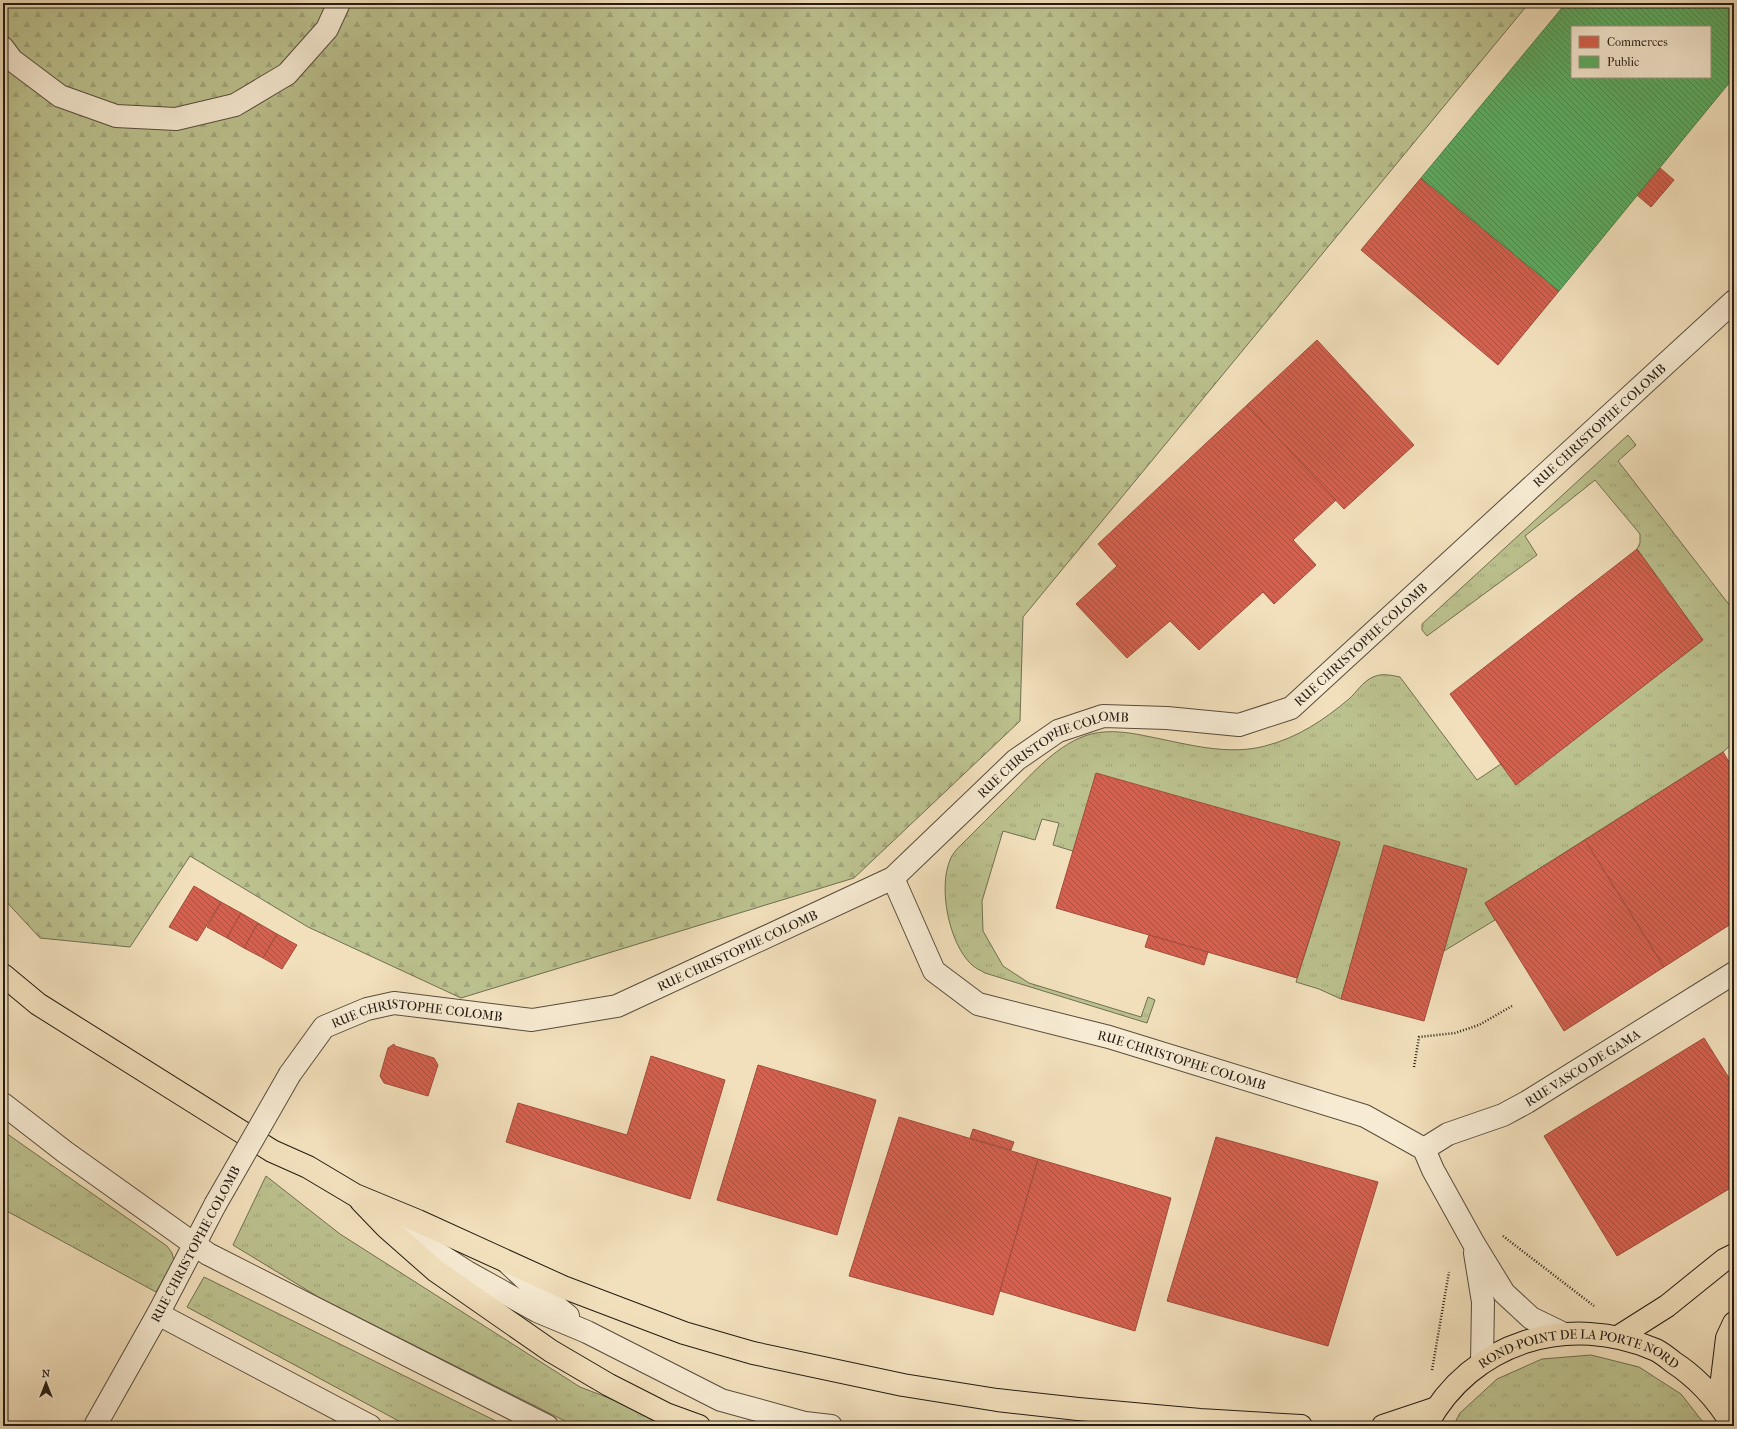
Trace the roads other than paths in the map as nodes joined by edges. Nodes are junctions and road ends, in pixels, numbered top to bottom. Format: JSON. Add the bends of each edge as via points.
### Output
{"nodes":[{"id":1,"x":339,"y":3,"type":"edge"},
{"id":2,"x":3,"y":48,"type":"edge"},
{"id":3,"x":1734,"y":301,"type":"edge"},
{"id":4,"x":893,"y":878,"type":"junction"},
{"id":5,"x":1734,"y":973,"type":"edge"},
{"id":6,"x":3,"y":975,"type":"edge"},
{"id":7,"x":3,"y":1104,"type":"edge"},
{"id":8,"x":1424,"y":1149,"type":"junction"},
{"id":9,"x":355,"y":1195,"type":"junction"},
{"id":10,"x":386,"y":1227,"type":"junction"},
{"id":11,"x":194,"y":1244,"type":"junction"},
{"id":12,"x":1474,"y":1244,"type":"junction"},
{"id":13,"x":1734,"y":1255,"type":"edge"},
{"id":14,"x":506,"y":1261,"type":"junction"},
{"id":15,"x":158,"y":1314,"type":"junction"},
{"id":16,"x":1734,"y":1323,"type":"edge"},
{"id":17,"x":587,"y":1332,"type":"junction"},
{"id":18,"x":1562,"y":1333,"type":"junction"},
{"id":19,"x":1618,"y":1337,"type":"junction"},
{"id":20,"x":1482,"y":1362,"type":"junction"},
{"id":21,"x":1719,"y":1404,"type":"junction"},
{"id":22,"x":1430,"y":1418,"type":"edge"},
{"id":23,"x":557,"y":1424,"type":"edge"},
{"id":24,"x":95,"y":1426,"type":"edge"},
{"id":25,"x":370,"y":1426,"type":"edge"},
{"id":26,"x":699,"y":1426,"type":"edge"},
{"id":27,"x":831,"y":1426,"type":"edge"},
{"id":28,"x":1301,"y":1426,"type":"edge"},
{"id":29,"x":1383,"y":1426,"type":"edge"},
{"id":30,"x":1733,"y":1426,"type":"edge"}],
"edges":[{"from":1,"to":2,"type":"street","via":[[327,29],[286,74],[235,105],[176,119],[116,116],[60,96],[12,60]]},
{"from":3,"to":4,"type":"street","name":"RUE CHRISTOPHE COLOMB","via":[[1291,708],[1239,725],[1167,718],[1103,716],[1058,730],[1016,760]]},
{"from":4,"to":8,"type":"street","name":"RUE CHRISTOPHE COLOMB","via":[[934,971],[978,1004],[1109,1037],[1365,1116]]},
{"from":4,"to":11,"type":"street","name":"RUE CHRISTOPHE COLOMB","bridge":true,"via":[[617,1006],[532,1020],[394,1003],[367,1009],[324,1028],[290,1074]]},
{"from":5,"to":8,"type":"street","name":"RUE VASCO DE GAMA","via":[[1527,1102],[1503,1115],[1448,1134]]},
{"from":6,"to":9,"type":"main road","via":[[38,1004],[272,1151],[308,1166]]},
{"from":7,"to":11,"type":"street"},
{"from":8,"to":12,"type":"street"},
{"from":9,"to":10,"type":"main road"},
{"from":9,"to":14,"type":"main road","via":[[418,1220]]},
{"from":10,"to":17,"type":"street","via":[[425,1245],[467,1272],[538,1311]]},
{"from":10,"to":26,"type":"main road","via":[[436,1271],[550,1351],[666,1414]]},
{"from":11,"to":15,"type":"street","name":"RUE CHRISTOPHE COLOMB"},
{"from":11,"to":23,"type":"street","via":[[208,1254]]},
{"from":12,"to":18,"type":"street","via":[[1504,1293],[1531,1318]]},
{"from":12,"to":20,"type":"street","via":[[1482,1302]]},
{"from":13,"to":19,"type":"main road","via":[[1724,1260],[1667,1306]]},
{"from":14,"to":17,"type":"street","via":[[540,1294]]},
{"from":14,"to":28,"type":"main road","via":[[563,1287],[684,1333],[753,1353],[903,1385],[997,1400],[1078,1409]]},
{"from":15,"to":24,"type":"street","name":"RUE CHRISTOPHE COLOMB"},
{"from":15,"to":25,"type":"street"},
{"from":16,"to":21,"type":"main road","via":[[1727,1338]]},
{"from":17,"to":27,"type":"street","via":[[720,1400],[805,1423]]},
{"from":18,"to":19,"type":"main road","name":"ROND-POINT DE LA PORTE NORD"},
{"from":18,"to":20,"type":"main road","name":"ROND-POINT DE LA PORTE NORD","via":[[1520,1343]]},
{"from":19,"to":21,"type":"main road","name":"ROND-POINT DE LA PORTE NORD","via":[[1657,1351],[1691,1374]]},
{"from":20,"to":22,"type":"main road","name":"ROND-POINT DE LA PORTE NORD","via":[[1456,1383]]},
{"from":21,"to":30,"type":"main road","name":"ROND-POINT DE LA PORTE NORD"},
{"from":22,"to":29,"type":"main road"}]}
